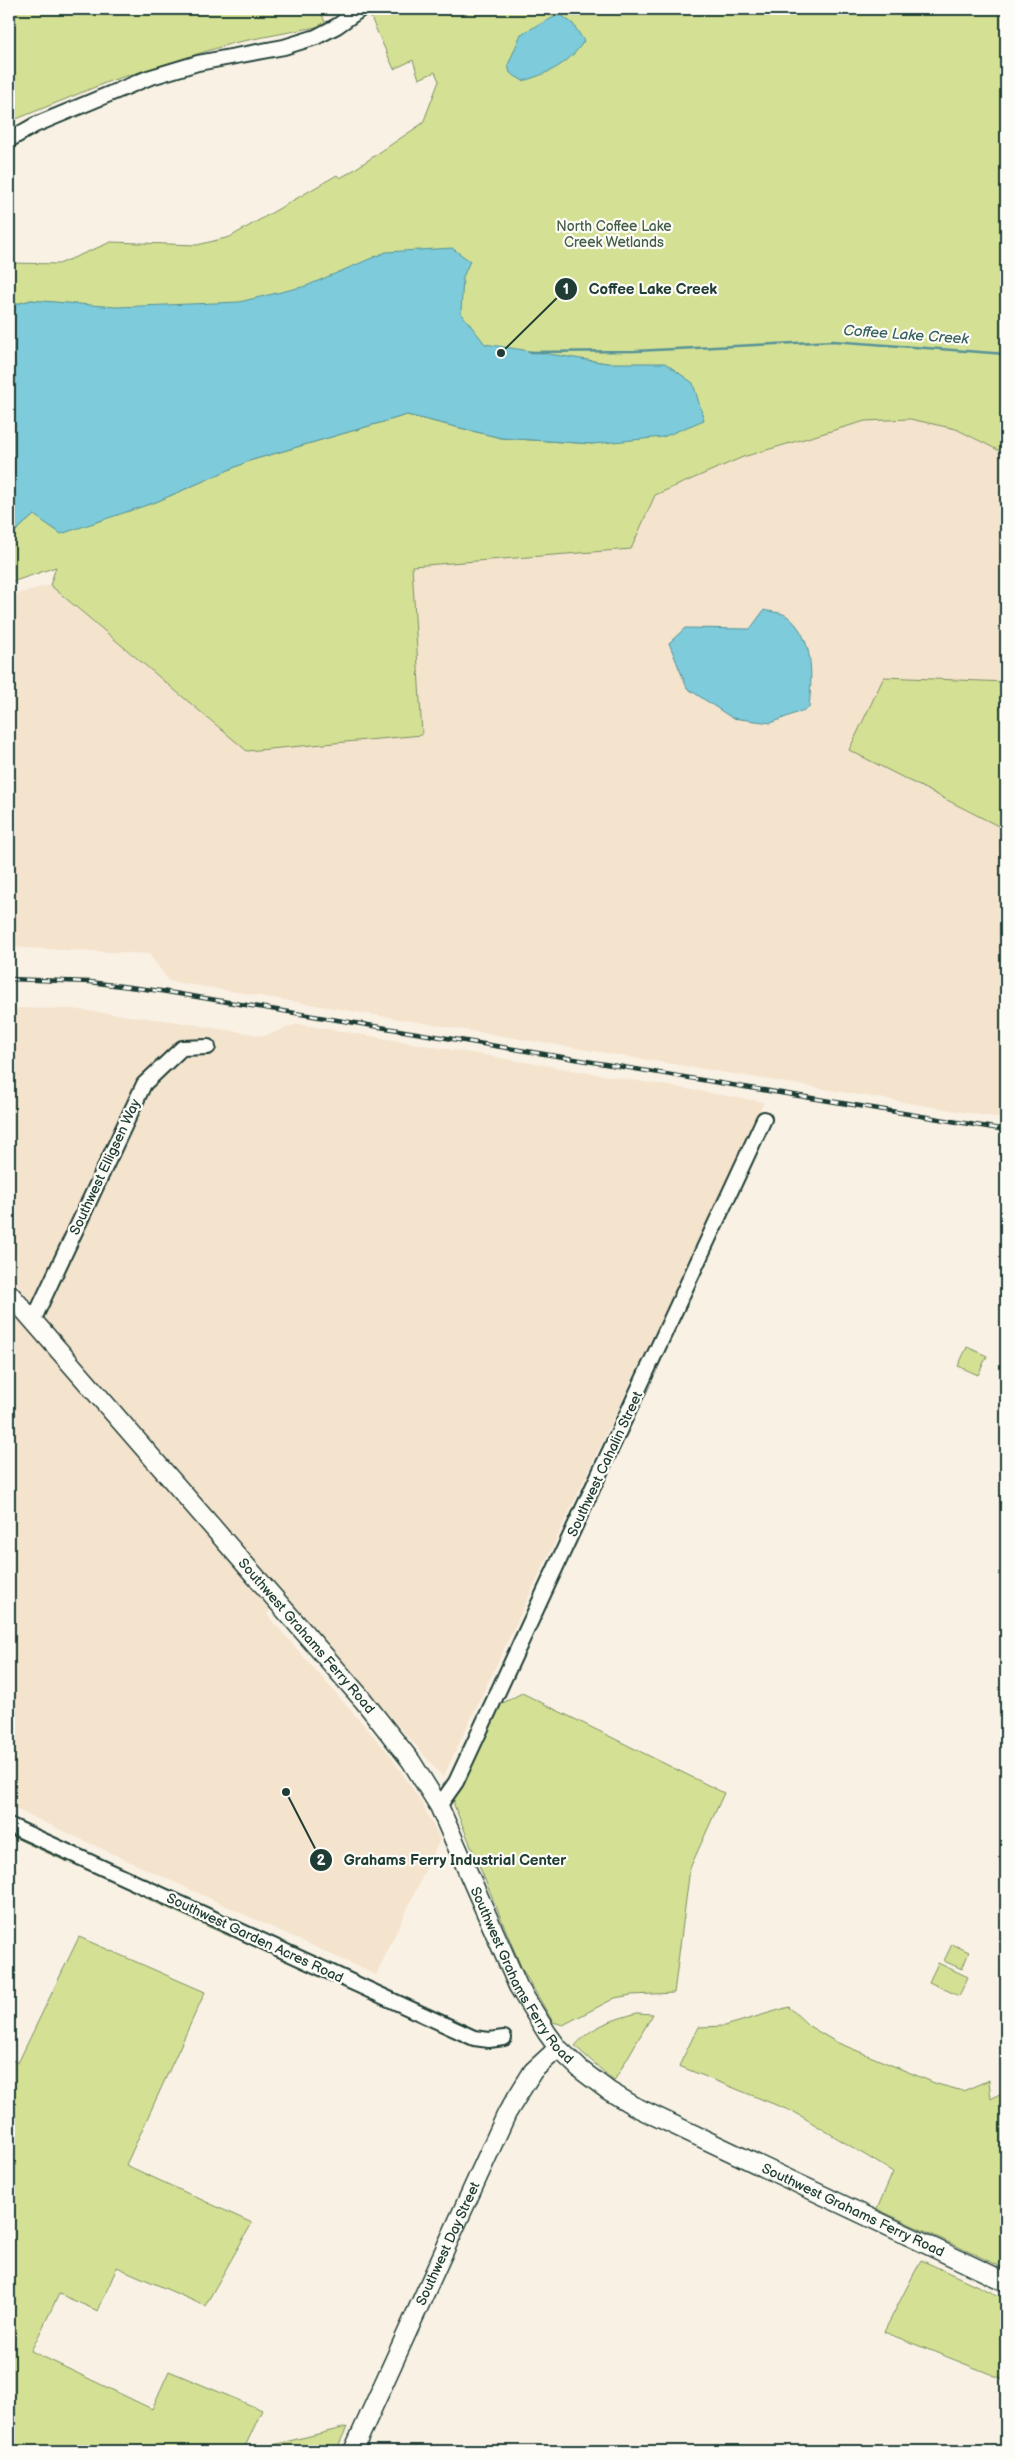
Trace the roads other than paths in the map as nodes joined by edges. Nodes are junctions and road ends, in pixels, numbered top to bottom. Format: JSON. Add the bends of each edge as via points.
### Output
{"nodes":[{"id":1,"x":361,"y":9,"type":"edge"},
{"id":2,"x":9,"y":140,"type":"edge"},
{"id":3,"x":208,"y":1047,"type":"dead end"},
{"id":4,"x":764,"y":1119,"type":"dead end"},
{"id":5,"x":9,"y":1293,"type":"edge"},
{"id":6,"x":33,"y":1321,"type":"junction"},
{"id":7,"x":439,"y":1806,"type":"junction"},
{"id":8,"x":9,"y":1825,"type":"edge"},
{"id":9,"x":504,"y":2038,"type":"dead end"},
{"id":10,"x":558,"y":2048,"type":"junction"},
{"id":11,"x":1006,"y":2282,"type":"edge"},
{"id":12,"x":353,"y":2451,"type":"edge"}],
"edges":[{"from":1,"to":2,"type":"street","via":[[316,37],[286,47],[158,75],[35,125]]},
{"from":3,"to":6,"type":"street","name":"Southwest Elligsen Way","via":[[182,1048],[144,1084]]},
{"from":4,"to":7,"type":"street","name":"Southwest Cahalin Street","via":[[460,1773]]},
{"from":5,"to":6,"type":"main road","name":"Southwest Grahams Ferry Road"},
{"from":6,"to":7,"type":"main road","name":"Southwest Grahams Ferry Road","via":[[363,1700],[411,1761]]},
{"from":7,"to":10,"type":"main road","name":"Southwest Grahams Ferry Road","via":[[518,1986]]},
{"from":8,"to":9,"type":"street","name":"Southwest Garden Acres Road","via":[[474,2038]]},
{"from":10,"to":11,"type":"main road","name":"Southwest Grahams Ferry Road","via":[[595,2081],[636,2107]]},
{"from":10,"to":12,"type":"main road","name":"Southwest Day Street","via":[[533,2072],[507,2113]]}]}
